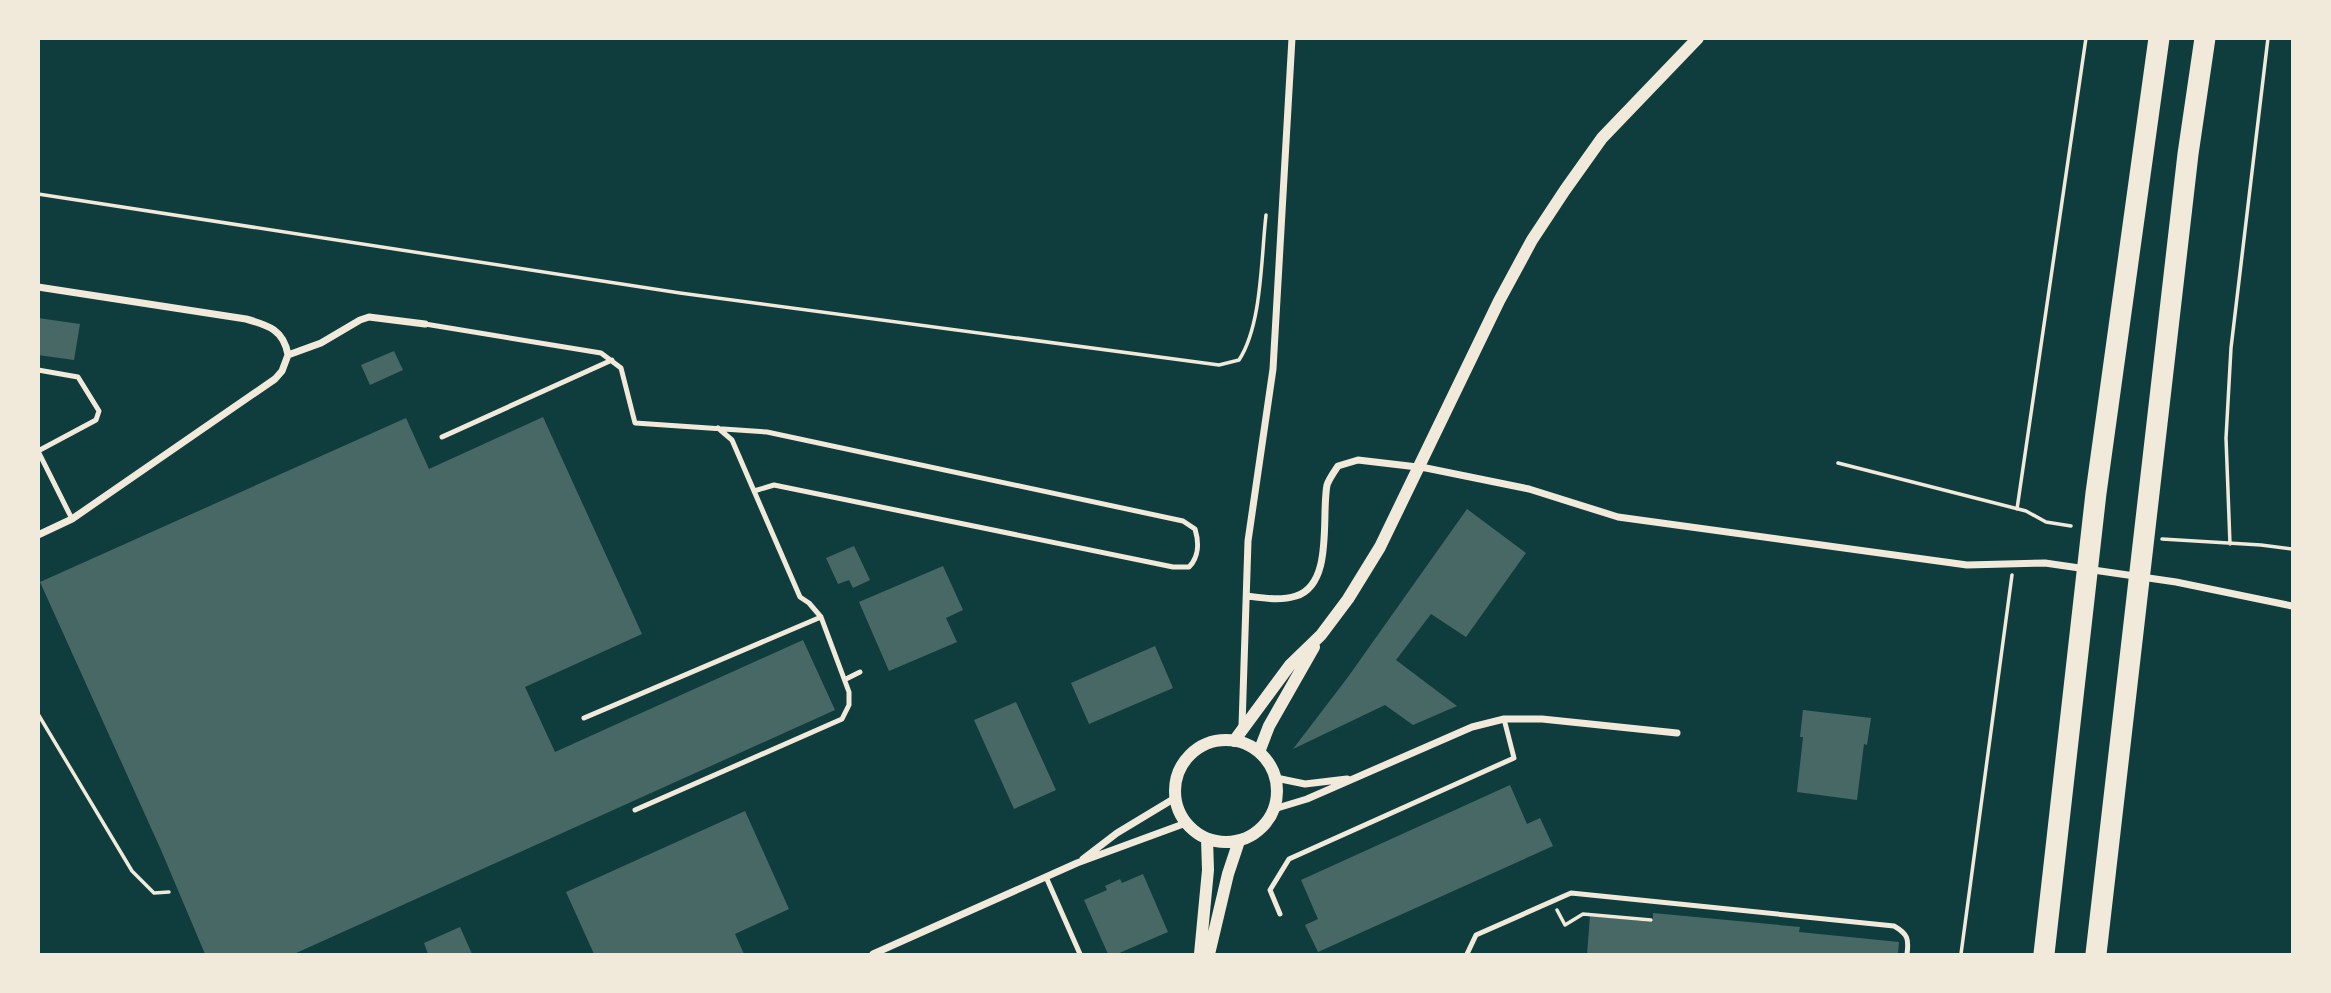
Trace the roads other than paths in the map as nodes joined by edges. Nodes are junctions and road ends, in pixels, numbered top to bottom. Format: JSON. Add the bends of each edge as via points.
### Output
{"nodes":[{"id":1,"x":1292,"y":38,"type":"edge"},
{"id":2,"x":1698,"y":38,"type":"edge"},
{"id":3,"x":2159,"y":38,"type":"edge"},
{"id":4,"x":2205,"y":38,"type":"edge"},
{"id":5,"x":38,"y":287,"type":"edge"},
{"id":6,"x":425,"y":324,"type":"joint"},
{"id":7,"x":288,"y":355,"type":"junction"},
{"id":8,"x":612,"y":360,"type":"junction"},
{"id":9,"x":38,"y":370,"type":"edge"},
{"id":10,"x":718,"y":428,"type":"junction"},
{"id":11,"x":442,"y":437,"type":"dead end"},
{"id":12,"x":38,"y":451,"type":"edge"},
{"id":13,"x":754,"y":492,"type":"junction"},
{"id":14,"x":72,"y":519,"type":"junction"},
{"id":15,"x":38,"y":535,"type":"edge"},
{"id":16,"x":1247,"y":596,"type":"junction"},
{"id":17,"x":2292,"y":606,"type":"edge"},
{"id":18,"x":821,"y":617,"type":"junction"},
{"id":19,"x":1321,"y":635,"type":"junction"},
{"id":20,"x":860,"y":672,"type":"dead end"},
{"id":21,"x":846,"y":679,"type":"junction"},
{"id":22,"x":584,"y":718,"type":"dead end"},
{"id":23,"x":1504,"y":719,"type":"junction"},
{"id":24,"x":1242,"y":727,"type":"junction"},
{"id":25,"x":1677,"y":733,"type":"dead end"},
{"id":26,"x":1234,"y":741,"type":"junction"},
{"id":27,"x":1259,"y":752,"type":"junction"},
{"id":28,"x":1276,"y":778,"type":"junction"},
{"id":29,"x":1355,"y":778,"type":"junction"},
{"id":30,"x":1175,"y":797,"type":"junction"},
{"id":31,"x":1274,"y":809,"type":"junction"},
{"id":32,"x":635,"y":810,"type":"dead end"},
{"id":33,"x":1186,"y":822,"type":"junction"},
{"id":34,"x":1208,"y":839,"type":"junction"},
{"id":35,"x":1239,"y":841,"type":"junction"},
{"id":36,"x":1077,"y":863,"type":"junction"},
{"id":37,"x":1046,"y":877,"type":"junction"},
{"id":38,"x":1280,"y":914,"type":"dead end"},
{"id":39,"x":873,"y":954,"type":"edge"},
{"id":40,"x":1080,"y":954,"type":"edge"},
{"id":41,"x":1200,"y":954,"type":"edge"},
{"id":42,"x":1209,"y":954,"type":"edge"},
{"id":43,"x":1467,"y":954,"type":"edge"},
{"id":44,"x":1907,"y":954,"type":"edge"},
{"id":45,"x":2044,"y":954,"type":"edge"},
{"id":46,"x":2096,"y":954,"type":"edge"}],
"edges":[{"from":1,"to":16,"type":"street","via":[[1273,369],[1248,541]]},
{"from":2,"to":19,"type":"street","via":[[1602,138],[1532,240],[1380,547]]},
{"from":3,"to":45,"type":"highway","via":[[2096,493]]},
{"from":4,"to":46,"type":"highway"},
{"from":5,"to":7,"type":"street","via":[[246,319],[282,335]]},
{"from":6,"to":7,"type":"street","via":[[369,317]]},
{"from":6,"to":8,"type":"lane","via":[[601,353]]},
{"from":7,"to":14,"type":"street","via":[[275,379]]},
{"from":8,"to":10,"type":"lane","via":[[627,383],[635,422]]},
{"from":8,"to":11,"type":"lane"},
{"from":9,"to":12,"type":"lane","via":[[78,377],[99,411],[96,420]]},
{"from":10,"to":13,"type":"lane","via":[[733,440]]},
{"from":10,"to":13,"type":"lane","via":[[767,432],[1183,521],[1195,529],[1198,548],[1189,567],[1173,567],[774,485]]},
{"from":12,"to":14,"type":"lane"},
{"from":13,"to":18,"type":"lane","via":[[800,597]]},
{"from":14,"to":15,"type":"street"},
{"from":16,"to":17,"type":"street","via":[[1282,599],[1309,589],[1320,573],[1327,483],[1338,466],[1358,460],[1529,489],[1618,517],[1967,565],[2045,563],[2176,582]]},
{"from":16,"to":24,"type":"street"},
{"from":18,"to":21,"type":"lane"},
{"from":18,"to":22,"type":"lane"},
{"from":19,"to":24,"type":"street","via":[[1290,665]]},
{"from":19,"to":27,"type":"street"},
{"from":20,"to":21,"type":"lane"},
{"from":21,"to":32,"type":"lane","via":[[849,705],[842,719]]},
{"from":23,"to":25,"type":"street"},
{"from":23,"to":29,"type":"street","via":[[1472,726]]},
{"from":23,"to":38,"type":"lane","via":[[1514,758],[1289,859],[1270,890]]},
{"from":24,"to":26,"type":"street"},
{"from":26,"to":27,"type":"street"},
{"from":26,"to":30,"type":"street","via":[[1210,743],[1190,755],[1178,775]]},
{"from":27,"to":28,"type":"street"},
{"from":28,"to":29,"type":"street","via":[[1305,784]]},
{"from":28,"to":31,"type":"street"},
{"from":29,"to":31,"type":"street"},
{"from":30,"to":33,"type":"street"},
{"from":30,"to":36,"type":"street"},
{"from":31,"to":35,"type":"street","via":[[1261,829]]},
{"from":33,"to":34,"type":"street"},
{"from":33,"to":36,"type":"street"},
{"from":34,"to":35,"type":"street"},
{"from":34,"to":41,"type":"street"},
{"from":35,"to":42,"type":"street"},
{"from":36,"to":37,"type":"street"},
{"from":37,"to":39,"type":"street"},
{"from":37,"to":40,"type":"lane"},
{"from":43,"to":44,"type":"lane","via":[[1476,935],[1571,893],[1894,926],[1909,940]]}]}
